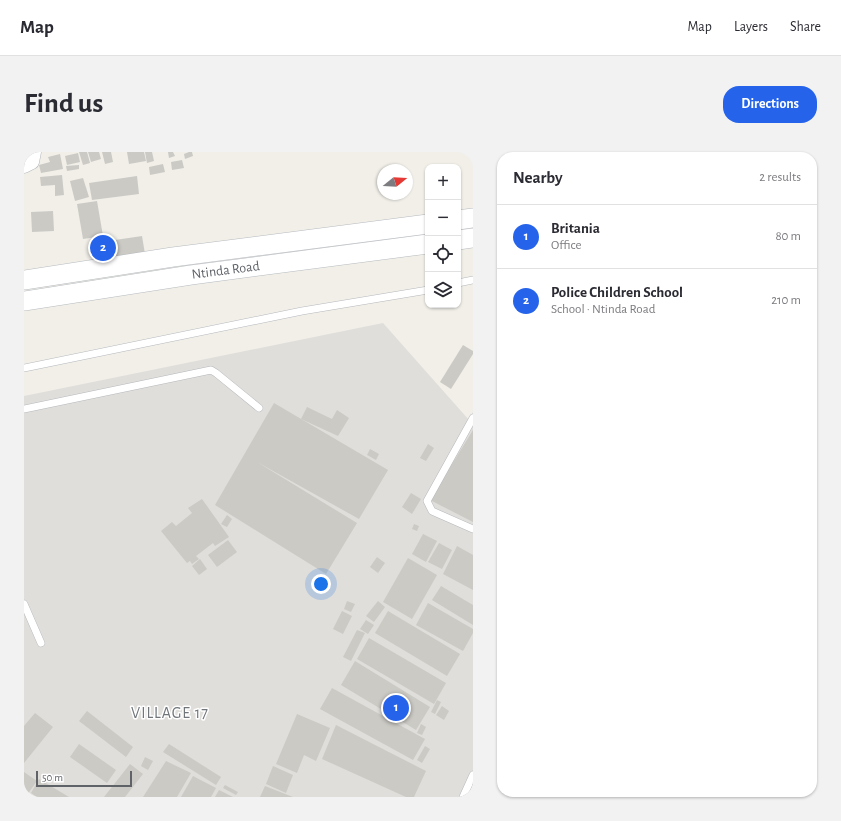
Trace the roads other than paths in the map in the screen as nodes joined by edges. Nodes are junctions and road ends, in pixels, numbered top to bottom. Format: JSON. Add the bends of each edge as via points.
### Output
{"nodes":[{"id":1,"x":34,"y":152,"type":"edge"},
{"id":2,"x":24,"y":166,"type":"edge"},
{"id":3,"x":473,"y":218,"type":"edge"},
{"id":4,"x":461,"y":220,"type":"edge"},
{"id":5,"x":425,"y":224,"type":"edge"},
{"id":6,"x":473,"y":238,"type":"edge"},
{"id":7,"x":461,"y":240,"type":"edge"},
{"id":8,"x":425,"y":244,"type":"edge"},
{"id":9,"x":24,"y":280,"type":"edge"},
{"id":10,"x":473,"y":280,"type":"edge"},
{"id":11,"x":461,"y":282,"type":"edge"},
{"id":12,"x":425,"y":290,"type":"edge"},
{"id":13,"x":24,"y":301,"type":"edge"},
{"id":14,"x":24,"y":368,"type":"edge"},
{"id":15,"x":259,"y":408,"type":"dead end"},
{"id":16,"x":24,"y":409,"type":"edge"},
{"id":17,"x":473,"y":418,"type":"edge"},
{"id":18,"x":473,"y":529,"type":"edge"},
{"id":19,"x":24,"y":604,"type":"edge"},
{"id":20,"x":41,"y":643,"type":"dead end"},
{"id":21,"x":473,"y":775,"type":"edge"},
{"id":22,"x":463,"y":797,"type":"edge"}],
"edges":[{"from":1,"to":2,"type":"street","via":[[32,162]]},
{"from":3,"to":4,"type":"main road"},
{"from":5,"to":9,"type":"main road","name":"Ntinda Road","via":[[181,256]]},
{"from":6,"to":7,"type":"main road"},
{"from":8,"to":13,"type":"main road","name":"Ntinda Road","via":[[192,275]]},
{"from":10,"to":11,"type":"lane"},
{"from":12,"to":14,"type":"lane","via":[[302,311]]},
{"from":15,"to":16,"type":"lane","via":[[210,370]]},
{"from":17,"to":18,"type":"lane","via":[[427,501],[432,511]]},
{"from":19,"to":20,"type":"lane"},
{"from":21,"to":22,"type":"lane"}]}
